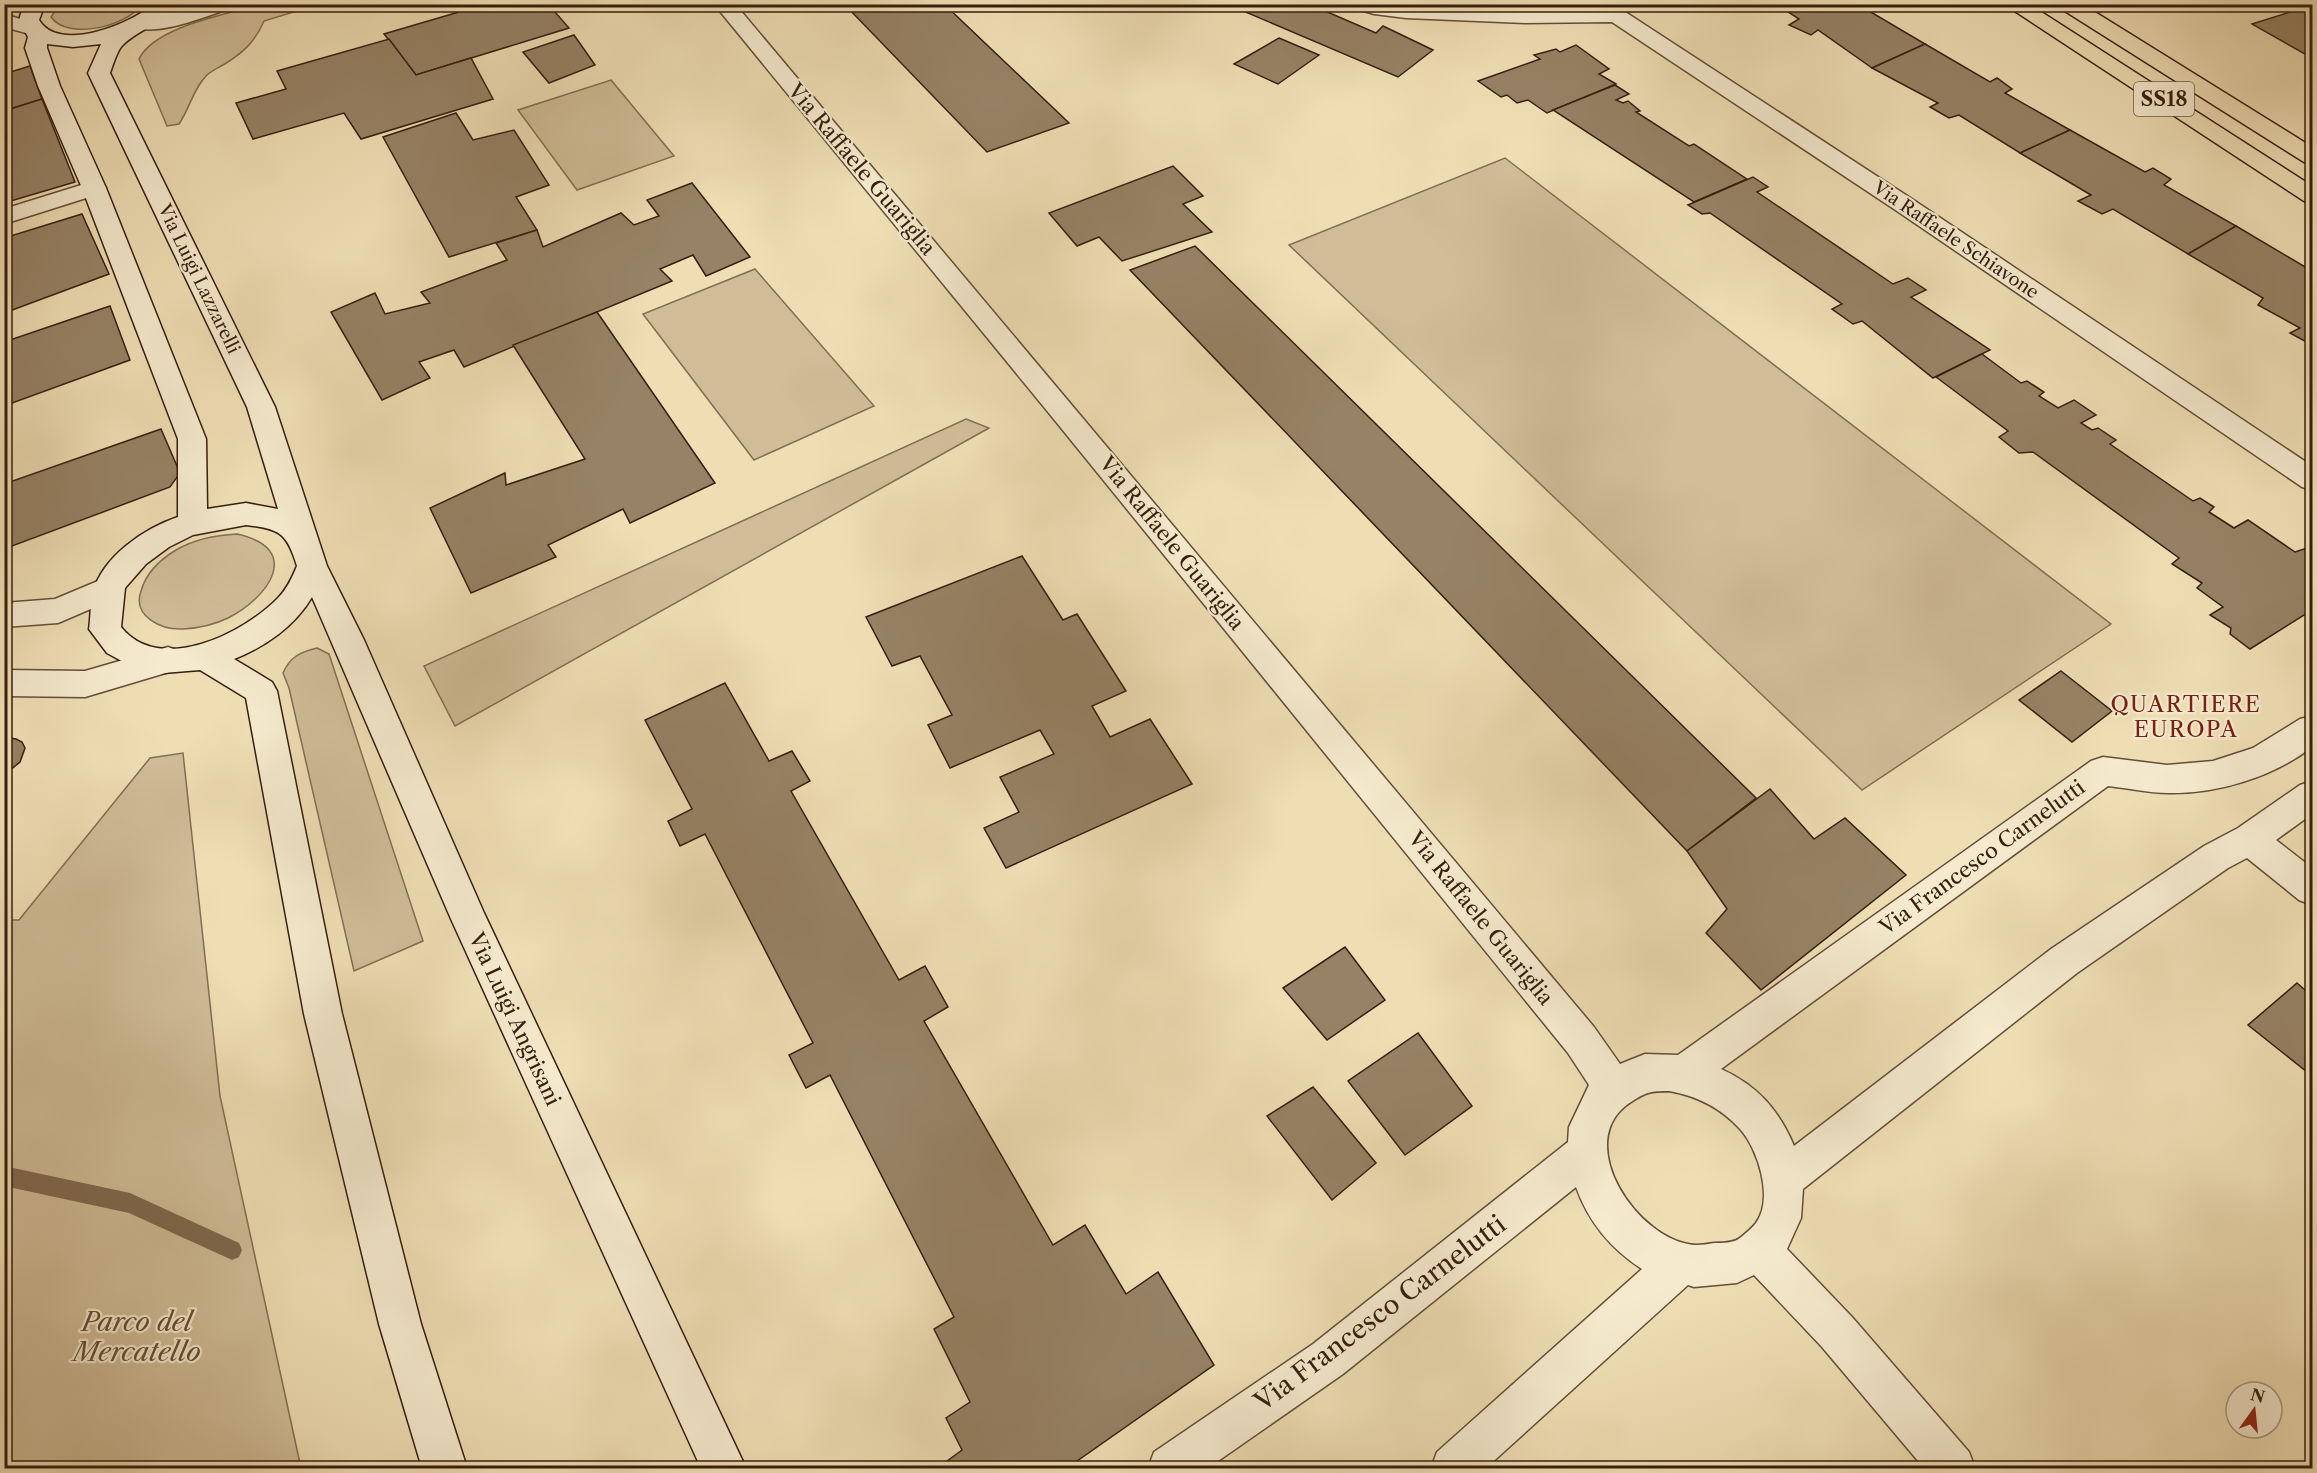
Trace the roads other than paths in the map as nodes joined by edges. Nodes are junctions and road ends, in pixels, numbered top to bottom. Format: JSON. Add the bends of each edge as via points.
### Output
{"nodes":[{"id":1,"x":35,"y":4,"type":"edge"},
{"id":2,"x":167,"y":4,"type":"edge"},
{"id":3,"x":224,"y":4,"type":"edge"},
{"id":4,"x":724,"y":4,"type":"edge"},
{"id":5,"x":1361,"y":4,"type":"edge"},
{"id":6,"x":1486,"y":4,"type":"edge"},
{"id":7,"x":2014,"y":4,"type":"edge"},
{"id":8,"x":2067,"y":4,"type":"edge"},
{"id":9,"x":1607,"y":10,"type":"edge"},
{"id":10,"x":1406,"y":12,"type":"junction"},
{"id":11,"x":4,"y":20,"type":"edge"},
{"id":12,"x":134,"y":28,"type":"junction"},
{"id":13,"x":32,"y":32,"type":"junction"},
{"id":14,"x":2313,"y":158,"type":"edge"},
{"id":15,"x":94,"y":188,"type":"junction"},
{"id":16,"x":2313,"y":196,"type":"edge"},
{"id":17,"x":4,"y":217,"type":"edge"},
{"id":18,"x":2313,"y":480,"type":"edge"},
{"id":19,"x":193,"y":524,"type":"junction"},
{"id":20,"x":307,"y":551,"type":"junction"},
{"id":21,"x":110,"y":588,"type":"junction"},
{"id":22,"x":4,"y":615,"type":"edge"},
{"id":23,"x":204,"y":656,"type":"junction"},
{"id":24,"x":168,"y":660,"type":"junction"},
{"id":25,"x":4,"y":683,"type":"edge"},
{"id":26,"x":2313,"y":729,"type":"edge"},
{"id":27,"x":2313,"y":795,"type":"edge"},
{"id":28,"x":2250,"y":839,"type":"junction"},
{"id":29,"x":2313,"y":889,"type":"edge"},
{"id":30,"x":1683,"y":1074,"type":"junction"},
{"id":31,"x":1613,"y":1087,"type":"junction"},
{"id":32,"x":1587,"y":1153,"type":"junction"},
{"id":33,"x":1785,"y":1179,"type":"junction"},
{"id":34,"x":1758,"y":1249,"type":"junction"},
{"id":35,"x":1681,"y":1263,"type":"junction"},
{"id":36,"x":444,"y":1468,"type":"edge"},
{"id":37,"x":724,"y":1468,"type":"edge"},
{"id":38,"x":1170,"y":1468,"type":"edge"},
{"id":39,"x":1453,"y":1468,"type":"edge"},
{"id":40,"x":1953,"y":1468,"type":"edge"}],
"edges":[{"from":1,"to":13,"type":"street","via":[[26,18]]},
{"from":2,"to":12,"type":"street","name":"Via Luigi Lazzarelli"},
{"from":3,"to":12,"type":"street"},
{"from":4,"to":31,"type":"street","name":"Via Raffaele Guariglia","via":[[1574,1031]]},
{"from":5,"to":10,"type":"street"},
{"from":6,"to":10,"type":"street","via":[[1452,11]]},
{"from":7,"to":16,"type":"highway","number":"SS18"},
{"from":8,"to":14,"type":"highway","number":"SS18"},
{"from":9,"to":10,"type":"street","via":[[1525,17]]},
{"from":9,"to":18,"type":"street","name":"Via Raffaele Schiavone"},
{"from":11,"to":13,"type":"street"},
{"from":12,"to":13,"type":"street","via":[[76,42],[54,42]]},
{"from":12,"to":20,"type":"street","name":"Via Luigi Lazzarelli","via":[[110,46],[99,73],[261,407]]},
{"from":13,"to":15,"type":"street","via":[[49,86]]},
{"from":15,"to":17,"type":"street"},
{"from":15,"to":19,"type":"street","via":[[192,439]]},
{"from":19,"to":20,"type":"street","via":[[246,514],[268,517],[288,524]]},
{"from":19,"to":21,"type":"street","via":[[143,550]]},
{"from":20,"to":23,"type":"street","via":[[301,590],[289,605],[263,630]]},
{"from":20,"to":37,"type":"street","name":"Via Luigi Angrisani","via":[[469,919]]},
{"from":21,"to":22,"type":"street","via":[[58,610]]},
{"from":21,"to":24,"type":"street","via":[[105,629],[118,645],[139,657]]},
{"from":23,"to":24,"type":"street"},
{"from":23,"to":36,"type":"street","via":[[261,691],[323,1014],[400,1324]]},
{"from":24,"to":25,"type":"street","via":[[85,684]]},
{"from":26,"to":30,"type":"street","name":"Via Francesco Carnelutti","via":[[2243,770],[2176,779],[2103,771]]},
{"from":27,"to":28,"type":"street"},
{"from":28,"to":29,"type":"street"},
{"from":28,"to":33,"type":"street","via":[[2216,857],[2064,961]]},
{"from":30,"to":31,"type":"street","via":[[1639,1074]]},
{"from":30,"to":33,"type":"street","via":[[1701,1078],[1731,1094],[1757,1118],[1775,1147]]},
{"from":31,"to":32,"type":"street","via":[[1596,1108],[1587,1137]]},
{"from":32,"to":35,"type":"street","via":[[1588,1168],[1600,1200],[1623,1230],[1653,1253]]},
{"from":32,"to":38,"type":"street","name":"Via Francesco Carnelutti","via":[[1328,1359]]},
{"from":33,"to":34,"type":"street","via":[[1784,1210],[1771,1237]]},
{"from":34,"to":35,"type":"street","via":[[1749,1258],[1719,1268]]},
{"from":34,"to":40,"type":"street","via":[[1837,1332]]},
{"from":35,"to":39,"type":"street"}]}
